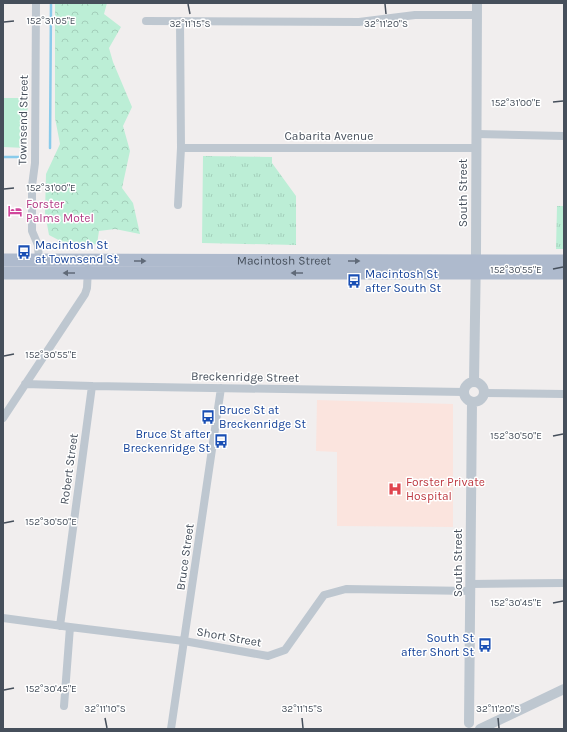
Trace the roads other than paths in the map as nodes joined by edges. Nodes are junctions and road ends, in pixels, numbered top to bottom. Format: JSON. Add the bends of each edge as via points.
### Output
{"nodes":[{"id":1,"x":36,"y":3,"type":"edge"},
{"id":2,"x":477,"y":3,"type":"edge"},
{"id":3,"x":477,"y":15,"type":"junction"},
{"id":4,"x":146,"y":21,"type":"dead end"},
{"id":5,"x":180,"y":22,"type":"junction"},
{"id":6,"x":476,"y":134,"type":"junction"},
{"id":7,"x":564,"y":136,"type":"edge"},
{"id":8,"x":181,"y":148,"type":"junction"},
{"id":9,"x":476,"y":148,"type":"junction"},
{"id":10,"x":178,"y":205,"type":"dead end"},
{"id":11,"x":3,"y":260,"type":"edge"},
{"id":12,"x":39,"y":260,"type":"junction"},
{"id":13,"x":564,"y":261,"type":"edge"},
{"id":14,"x":88,"y":267,"type":"junction"},
{"id":15,"x":476,"y":267,"type":"junction"},
{"id":16,"x":3,"y":273,"type":"edge"},
{"id":17,"x":564,"y":274,"type":"edge"},
{"id":18,"x":474,"y":382,"type":"junction"},
{"id":19,"x":25,"y":384,"type":"junction"},
{"id":20,"x":92,"y":386,"type":"junction"},
{"id":21,"x":221,"y":388,"type":"junction"},
{"id":22,"x":464,"y":392,"type":"junction"},
{"id":23,"x":484,"y":393,"type":"junction"},
{"id":24,"x":564,"y":394,"type":"edge"},
{"id":25,"x":472,"y":402,"type":"junction"},
{"id":26,"x":3,"y":418,"type":"edge"},
{"id":27,"x":564,"y":583,"type":"edge"},
{"id":28,"x":471,"y":587,"type":"junction"},
{"id":29,"x":3,"y":618,"type":"edge"},
{"id":30,"x":60,"y":626,"type":"junction"},
{"id":31,"x":70,"y":627,"type":"junction"},
{"id":32,"x":184,"y":641,"type":"junction"},
{"id":33,"x":564,"y":689,"type":"edge"},
{"id":34,"x":64,"y":706,"type":"dead end"},
{"id":35,"x":466,"y":726,"type":"edge"},
{"id":36,"x":171,"y":729,"type":"edge"},
{"id":37,"x":480,"y":729,"type":"edge"}],
"edges":[{"from":1,"to":12,"type":"street","name":"Townsend Street","via":[[32,231],[38,245]]},
{"from":2,"to":3,"type":"street","name":"South Street"},
{"from":3,"to":5,"type":"street","via":[[415,15],[359,22]]},
{"from":3,"to":6,"type":"street","name":"South Street"},
{"from":4,"to":5,"type":"street"},
{"from":5,"to":8,"type":"street"},
{"from":6,"to":7,"type":"street"},
{"from":6,"to":9,"type":"street","name":"South Street"},
{"from":8,"to":9,"type":"street","name":"Cabarita Avenue"},
{"from":8,"to":10,"type":"street"},
{"from":9,"to":15,"type":"street","name":"South Street"},
{"from":11,"to":12,"type":"main road","name":"Macintosh Street"},
{"from":12,"to":14,"type":"main road","name":"Macintosh Street"},
{"from":13,"to":15,"type":"main road","name":"Macintosh Street"},
{"from":14,"to":15,"type":"main road","name":"Macintosh Street"},
{"from":14,"to":16,"type":"main road","name":"Macintosh Street","one_way":true},
{"from":14,"to":19,"type":"street","via":[[85,294]]},
{"from":15,"to":17,"type":"main road","name":"Macintosh Street"},
{"from":15,"to":18,"type":"street","name":"South Street"},
{"from":18,"to":22,"type":"street","via":[[467,386]]},
{"from":18,"to":23,"type":"street","via":[[481,385]]},
{"from":19,"to":20,"type":"street","name":"Breckenridge Street"},
{"from":19,"to":26,"type":"street"},
{"from":20,"to":21,"type":"street","name":"Breckenridge Street"},
{"from":20,"to":30,"type":"street","name":"Robert Street"},
{"from":21,"to":22,"type":"street","name":"Breckenridge Street"},
{"from":21,"to":32,"type":"street","name":"Bruce Street"},
{"from":22,"to":25,"type":"street","via":[[466,398]]},
{"from":23,"to":24,"type":"street"},
{"from":23,"to":25,"type":"street","via":[[480,400]]},
{"from":25,"to":28,"type":"street","name":"South Street"},
{"from":27,"to":28,"type":"street","name":"Short Street"},
{"from":28,"to":32,"type":"street","name":"Short Street","via":[[346,589],[324,595],[285,650],[268,656]]},
{"from":28,"to":35,"type":"street","name":"South Street"},
{"from":29,"to":30,"type":"street","name":"Short Street"},
{"from":30,"to":31,"type":"street","name":"Short Street"},
{"from":31,"to":32,"type":"street","name":"Short Street"},
{"from":31,"to":34,"type":"street"},
{"from":32,"to":36,"type":"street","name":"Bruce Street"},
{"from":33,"to":37,"type":"street"},
{"from":35,"to":37,"type":"street","via":[[472,722]]}]}
